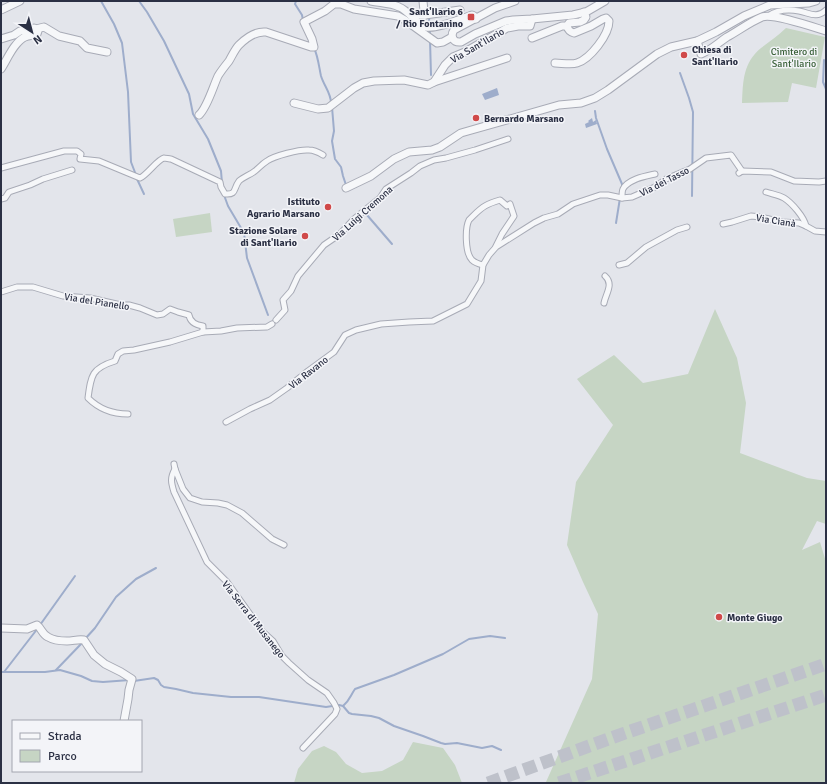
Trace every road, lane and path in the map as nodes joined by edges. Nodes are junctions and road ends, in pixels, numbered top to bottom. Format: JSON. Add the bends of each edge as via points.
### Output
{"nodes":[{"id":1,"x":20,"y":1,"type":"edge"},
{"id":2,"x":371,"y":1,"type":"edge"},
{"id":3,"x":424,"y":1,"type":"edge"},
{"id":4,"x":515,"y":1,"type":"edge"},
{"id":5,"x":605,"y":1,"type":"edge"},
{"id":6,"x":816,"y":1,"type":"edge"},
{"id":7,"x":1,"y":10,"type":"edge"},
{"id":8,"x":460,"y":10,"type":"dead end"},
{"id":9,"x":826,"y":10,"type":"edge"},
{"id":10,"x":584,"y":12,"type":"junction"},
{"id":11,"x":410,"y":15,"type":"junction"},
{"id":12,"x":426,"y":15,"type":"junction"},
{"id":13,"x":768,"y":16,"type":"junction"},
{"id":14,"x":476,"y":18,"type":"junction"},
{"id":15,"x":532,"y":19,"type":"junction"},
{"id":16,"x":568,"y":26,"type":"junction"},
{"id":17,"x":36,"y":28,"type":"junction"},
{"id":18,"x":825,"y":30,"type":"edge"},
{"id":19,"x":716,"y":32,"type":"junction"},
{"id":20,"x":452,"y":37,"type":"junction"},
{"id":21,"x":532,"y":38,"type":"dead end"},
{"id":22,"x":1,"y":39,"type":"edge"},
{"id":23,"x":697,"y":41,"type":"junction"},
{"id":24,"x":718,"y":42,"type":"junction"},
{"id":25,"x":107,"y":52,"type":"dead end"},
{"id":26,"x":506,"y":58,"type":"dead end"},
{"id":27,"x":555,"y":63,"type":"dead end"},
{"id":28,"x":1,"y":69,"type":"edge"},
{"id":29,"x":434,"y":82,"type":"junction"},
{"id":30,"x":294,"y":103,"type":"dead end"},
{"id":31,"x":199,"y":116,"type":"dead end"},
{"id":32,"x":508,"y":139,"type":"dead end"},
{"id":33,"x":323,"y":155,"type":"dead end"},
{"id":34,"x":1,"y":168,"type":"edge"},
{"id":35,"x":72,"y":170,"type":"dead end"},
{"id":36,"x":655,"y":174,"type":"dead end"},
{"id":37,"x":826,"y":182,"type":"edge"},
{"id":38,"x":346,"y":188,"type":"dead end"},
{"id":39,"x":766,"y":192,"type":"dead end"},
{"id":40,"x":622,"y":198,"type":"junction"},
{"id":41,"x":1,"y":199,"type":"edge"},
{"id":42,"x":723,"y":224,"type":"dead end"},
{"id":43,"x":806,"y":226,"type":"junction"},
{"id":44,"x":687,"y":227,"type":"dead end"},
{"id":45,"x":826,"y":232,"type":"edge"},
{"id":46,"x":496,"y":247,"type":"junction"},
{"id":47,"x":483,"y":264,"type":"junction"},
{"id":48,"x":619,"y":264,"type":"dead end"},
{"id":49,"x":605,"y":276,"type":"dead end"},
{"id":50,"x":1,"y":292,"type":"edge"},
{"id":51,"x":604,"y":302,"type":"dead end"},
{"id":52,"x":203,"y":332,"type":"junction"},
{"id":53,"x":128,"y":414,"type":"dead end"},
{"id":54,"x":226,"y":422,"type":"dead end"},
{"id":55,"x":284,"y":545,"type":"dead end"},
{"id":56,"x":1,"y":628,"type":"edge"},
{"id":57,"x":124,"y":720,"type":"edge"},
{"id":58,"x":303,"y":748,"type":"dead end"}],
"edges":[{"from":1,"to":7,"type":"street"},
{"from":2,"to":11,"type":"street","via":[[398,6]]},
{"from":3,"to":12,"type":"street"},
{"from":4,"to":14,"type":"street","name":"Via Sant'Ilario"},
{"from":5,"to":10,"type":"street","name":"Via Sant'Ilario"},
{"from":6,"to":19,"type":"street","via":[[770,5]]},
{"from":8,"to":12,"type":"street"},
{"from":9,"to":13,"type":"street","via":[[816,15],[788,10]]},
{"from":10,"to":15,"type":"street","name":"Via Sant'Ilario"},
{"from":10,"to":16,"type":"street","name":"Via Sant'Ilario","via":[[584,20],[569,23]]},
{"from":11,"to":12,"type":"street"},
{"from":11,"to":14,"type":"street","via":[[428,28],[472,15]]},
{"from":13,"to":18,"type":"street"},
{"from":13,"to":24,"type":"street"},
{"from":14,"to":20,"type":"street","name":"Via Sant'Ilario","via":[[454,30]]},
{"from":15,"to":20,"type":"street","name":"Via Sant'Ilario","via":[[512,20],[458,42]]},
{"from":15,"to":29,"type":"street","name":"Via Sant'Ilario","via":[[530,26],[507,28],[453,57],[445,64]]},
{"from":16,"to":21,"type":"street","name":"Via Sant'Ilario"},
{"from":16,"to":27,"type":"street","name":"Via Sant'Ilario","via":[[574,33],[603,19],[609,21],[601,43],[585,59],[578,63]]},
{"from":17,"to":22,"type":"street"},
{"from":17,"to":25,"type":"street","via":[[44,27],[59,36],[80,41],[87,48]]},
{"from":17,"to":28,"type":"street","via":[[37,34],[21,40],[10,52]]},
{"from":19,"to":23,"type":"street"},
{"from":19,"to":24,"type":"street"},
{"from":20,"to":31,"type":"street","via":[[437,43],[398,16],[334,4],[304,22],[314,47],[261,31],[245,39],[238,45],[219,74]]},
{"from":23,"to":24,"type":"street","via":[[701,54]]},
{"from":23,"to":38,"type":"street","via":[[671,47],[657,54],[595,98],[581,103],[559,105],[461,133],[440,147],[409,152],[394,159],[371,176]]},
{"from":26,"to":29,"type":"street"},
{"from":29,"to":30,"type":"street","via":[[428,85],[404,80],[374,80],[354,88],[328,108],[318,109]]},
{"from":32,"to":52,"type":"street","name":"Via Luigi Cremona","via":[[434,160],[420,166],[386,189],[380,198],[324,245],[311,260],[283,300],[285,310],[267,327]]},
{"from":33,"to":34,"type":"street","via":[[307,149],[268,160],[240,181],[230,194],[224,194],[220,182],[164,158],[140,178],[99,161],[80,159],[81,154],[77,152],[64,152]]},
{"from":35,"to":41,"type":"street","via":[[9,192]]},
{"from":36,"to":40,"type":"street","name":"Via dei Tasso","via":[[637,178],[628,184],[623,189]]},
{"from":37,"to":40,"type":"street","name":"Via dei Tasso","via":[[794,181],[771,172],[740,172],[731,155],[706,158],[690,169],[666,179],[655,188]]},
{"from":39,"to":43,"type":"street","via":[[785,199],[800,213]]},
{"from":40,"to":46,"type":"street","via":[[600,195],[574,204],[558,214],[534,223]]},
{"from":42,"to":43,"type":"street","name":"Via Cianà","via":[[751,216]]},
{"from":43,"to":45,"type":"street","via":[[815,231]]},
{"from":44,"to":48,"type":"street","via":[[646,247],[627,263]]},
{"from":46,"to":47,"type":"street"},
{"from":46,"to":47,"type":"street","via":[[514,215],[510,204],[507,206],[500,200],[486,205],[469,220],[466,235],[468,254],[477,264]]},
{"from":47,"to":54,"type":"street","name":"Via Ravano","via":[[481,281],[467,304],[433,321],[381,324],[345,335],[334,352],[288,388]]},
{"from":49,"to":51,"type":"street","via":[[609,279],[610,286]]},
{"from":50,"to":52,"type":"street","name":"Via del Pianello","via":[[17,287],[33,287],[63,296],[129,305],[157,316],[170,309],[189,315],[195,324],[203,326]]},
{"from":52,"to":53,"type":"street","via":[[170,342],[123,351],[118,354],[115,361],[94,372],[88,398],[107,411]]},
{"from":55,"to":58,"type":"street","name":"Via Serra di Musanego","via":[[272,539],[242,513],[228,505],[190,498],[183,489],[176,467],[171,482],[174,492],[207,562],[227,582],[282,656],[308,680],[327,693],[337,709]]},
{"from":56,"to":57,"type":"street","via":[[27,629],[37,625],[49,638],[66,641],[84,640],[94,655],[105,664],[132,679]]}]}
